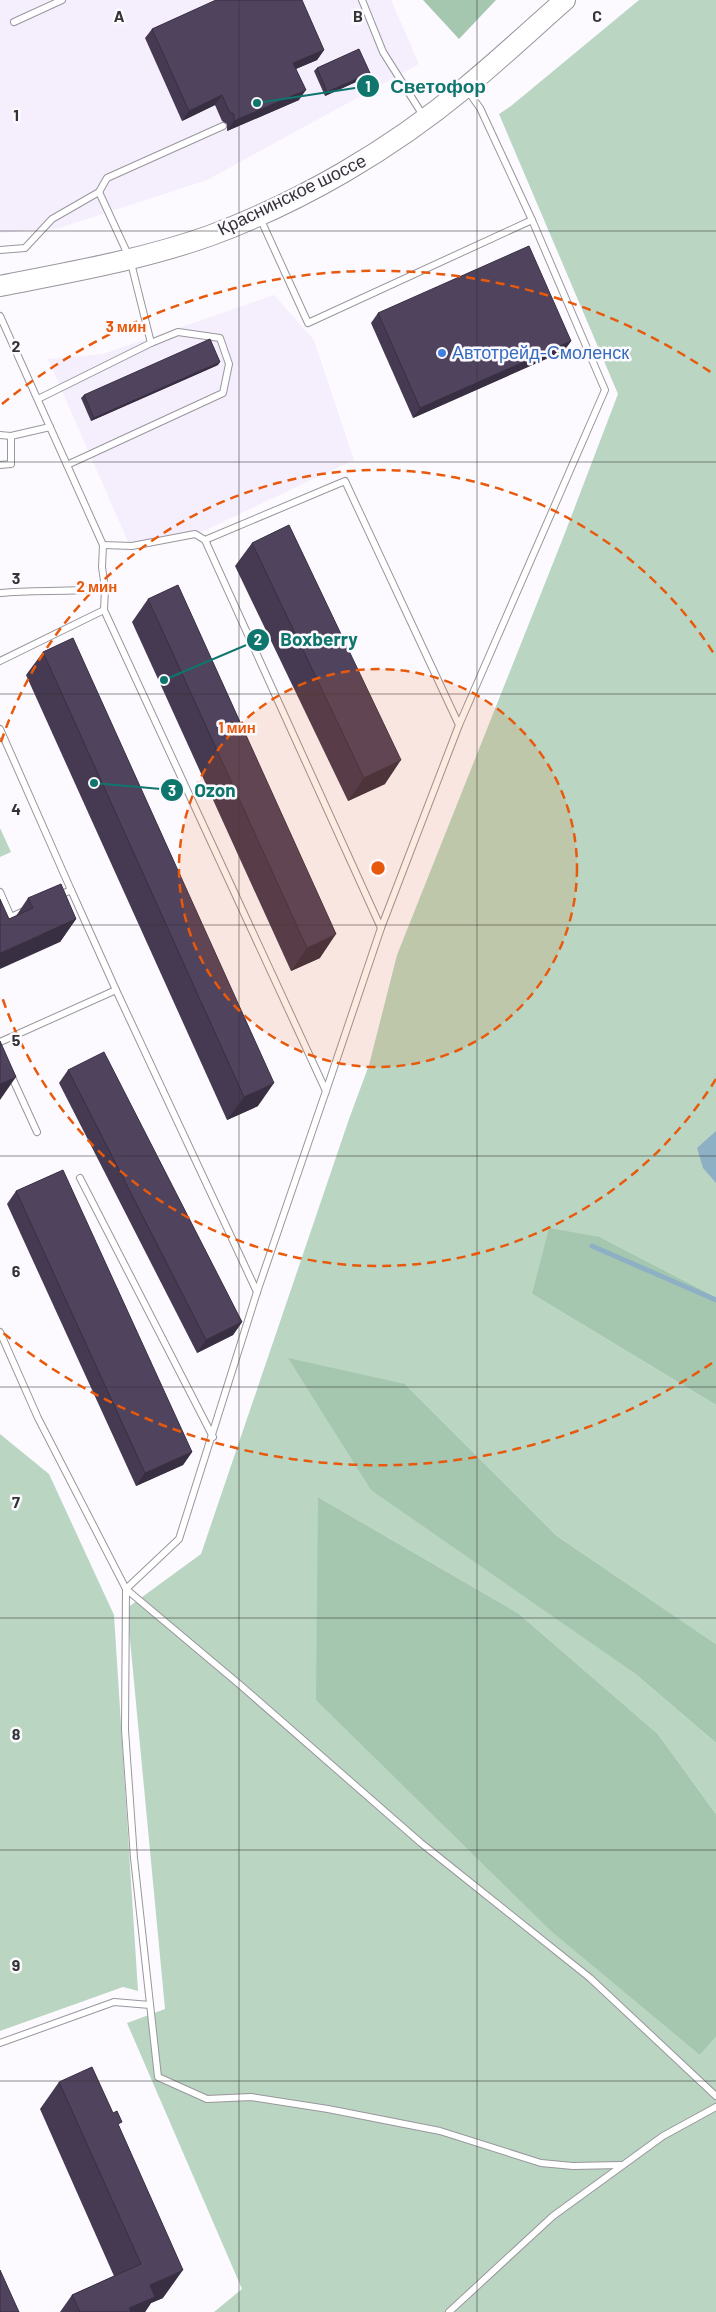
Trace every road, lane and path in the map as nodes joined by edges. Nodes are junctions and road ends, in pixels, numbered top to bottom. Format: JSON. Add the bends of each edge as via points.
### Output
{"nodes":[{"id":1,"x":62,"y":0,"type":"edge"},
{"id":2,"x":362,"y":0,"type":"edge"},
{"id":3,"x":565,"y":0,"type":"edge"},
{"id":4,"x":14,"y":22,"type":"dead end"},
{"id":5,"x":466,"y":87,"type":"junction"},
{"id":6,"x":425,"y":118,"type":"junction"},
{"id":7,"x":223,"y":126,"type":"dead end"},
{"id":8,"x":99,"y":192,"type":"junction"},
{"id":9,"x":259,"y":215,"type":"junction"},
{"id":10,"x":532,"y":220,"type":"junction"},
{"id":11,"x":0,"y":250,"type":"edge"},
{"id":12,"x":130,"y":259,"type":"junction"},
{"id":13,"x":0,"y":286,"type":"edge"},
{"id":14,"x":0,"y":316,"type":"edge"},
{"id":15,"x":152,"y":343,"type":"junction"},
{"id":16,"x":38,"y":399,"type":"junction"},
{"id":17,"x":50,"y":427,"type":"junction"},
{"id":18,"x":0,"y":435,"type":"edge"},
{"id":19,"x":10,"y":436,"type":"junction"},
{"id":20,"x":0,"y":465,"type":"edge"},
{"id":21,"x":67,"y":465,"type":"junction"},
{"id":22,"x":205,"y":540,"type":"junction"},
{"id":23,"x":103,"y":545,"type":"junction"},
{"id":24,"x":105,"y":588,"type":"junction"},
{"id":25,"x":0,"y":594,"type":"edge"},
{"id":26,"x":104,"y":610,"type":"junction"},
{"id":27,"x":0,"y":661,"type":"edge"},
{"id":28,"x":458,"y":725,"type":"junction"},
{"id":29,"x":0,"y":729,"type":"edge"},
{"id":30,"x":71,"y":890,"type":"junction"},
{"id":31,"x":0,"y":892,"type":"edge"},
{"id":32,"x":54,"y":898,"type":"edge"},
{"id":33,"x":28,"y":909,"type":"edge"},
{"id":34,"x":381,"y":928,"type":"junction"},
{"id":35,"x":116,"y":990,"type":"junction"},
{"id":36,"x":0,"y":1042,"type":"edge"},
{"id":37,"x":8,"y":1070,"type":"edge"},
{"id":38,"x":326,"y":1091,"type":"junction"},
{"id":39,"x":37,"y":1132,"type":"dead end"},
{"id":40,"x":80,"y":1178,"type":"dead end"},
{"id":41,"x":257,"y":1292,"type":"junction"},
{"id":42,"x":0,"y":1332,"type":"edge"},
{"id":43,"x":212,"y":1437,"type":"junction"},
{"id":44,"x":126,"y":1589,"type":"junction"},
{"id":45,"x":150,"y":2005,"type":"junction"},
{"id":46,"x":0,"y":2043,"type":"edge"},
{"id":47,"x":716,"y":2096,"type":"edge"},
{"id":48,"x":716,"y":2106,"type":"edge"},
{"id":49,"x":620,"y":2165,"type":"junction"},
{"id":50,"x":449,"y":2312,"type":"edge"}],
"edges":[{"from":1,"to":4,"type":"lane"},
{"from":2,"to":6,"type":"lane","via":[[383,52]]},
{"from":3,"to":5,"type":"main road","name":"Краснинское шоссе"},
{"from":5,"to":6,"type":"main road","name":"Краснинское шоссе"},
{"from":5,"to":10,"type":"lane","via":[[480,108]]},
{"from":6,"to":9,"type":"main road","name":"Краснинское шоссе","via":[[350,169]]},
{"from":7,"to":8,"type":"lane","via":[[106,178]]},
{"from":8,"to":11,"type":"lane","via":[[52,219],[24,248]]},
{"from":8,"to":12,"type":"lane"},
{"from":9,"to":10,"type":"lane","via":[[308,323]]},
{"from":9,"to":12,"type":"main road","name":"Краснинское шоссе","via":[[209,236]]},
{"from":10,"to":28,"type":"lane","via":[[605,390]]},
{"from":12,"to":13,"type":"main road","name":"Краснинское шоссе"},
{"from":12,"to":15,"type":"lane"},
{"from":14,"to":16,"type":"lane"},
{"from":15,"to":16,"type":"lane"},
{"from":15,"to":21,"type":"lane","via":[[178,332],[220,338],[229,364],[223,393]]},
{"from":16,"to":17,"type":"lane"},
{"from":17,"to":19,"type":"lane"},
{"from":17,"to":21,"type":"lane"},
{"from":18,"to":19,"type":"lane"},
{"from":19,"to":20,"type":"lane","via":[[11,464]]},
{"from":21,"to":23,"type":"lane"},
{"from":22,"to":23,"type":"lane","via":[[194,534],[132,546]]},
{"from":22,"to":28,"type":"lane","via":[[345,481]]},
{"from":22,"to":34,"type":"lane"},
{"from":23,"to":24,"type":"lane"},
{"from":24,"to":25,"type":"lane"},
{"from":24,"to":26,"type":"lane"},
{"from":26,"to":27,"type":"lane"},
{"from":26,"to":38,"type":"lane"},
{"from":28,"to":34,"type":"lane"},
{"from":29,"to":30,"type":"lane"},
{"from":30,"to":32,"type":"lane"},
{"from":30,"to":35,"type":"lane"},
{"from":31,"to":33,"type":"lane","via":[[11,917]]},
{"from":34,"to":38,"type":"lane"},
{"from":35,"to":36,"type":"lane"},
{"from":35,"to":41,"type":"lane"},
{"from":37,"to":39,"type":"lane"},
{"from":38,"to":41,"type":"lane"},
{"from":40,"to":43,"type":"lane"},
{"from":41,"to":43,"type":"lane"},
{"from":42,"to":44,"type":"lane","via":[[38,1418]]},
{"from":43,"to":44,"type":"lane","via":[[179,1539]]},
{"from":44,"to":45,"type":"lane","via":[[125,1730],[134,1858]]},
{"from":44,"to":47,"type":"lane","via":[[421,1843],[590,1978]]},
{"from":45,"to":46,"type":"lane","via":[[114,2002]]},
{"from":45,"to":49,"type":"lane","via":[[158,2077],[208,2099],[250,2097],[328,2109],[440,2131],[541,2163]]},
{"from":48,"to":49,"type":"lane"},
{"from":49,"to":50,"type":"lane","via":[[553,2216]]}]}
